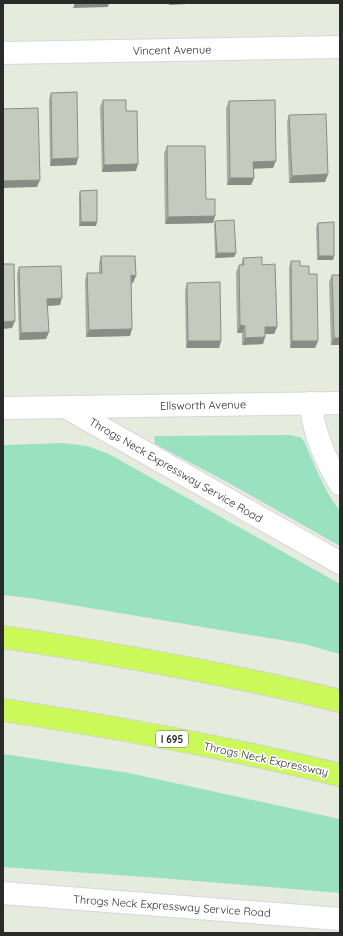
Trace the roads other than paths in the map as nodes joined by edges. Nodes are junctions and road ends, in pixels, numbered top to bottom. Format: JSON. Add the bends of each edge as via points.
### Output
{"nodes":[{"id":1,"x":340,"y":48,"type":"edge"},
{"id":2,"x":3,"y":53,"type":"edge"},
{"id":3,"x":311,"y":403,"type":"junction"},
{"id":4,"x":340,"y":403,"type":"edge"},
{"id":5,"x":66,"y":407,"type":"junction"},
{"id":6,"x":3,"y":408,"type":"edge"},
{"id":7,"x":340,"y":484,"type":"edge"},
{"id":8,"x":340,"y":563,"type":"edge"},
{"id":9,"x":3,"y":637,"type":"edge"},
{"id":10,"x":340,"y":701,"type":"edge"},
{"id":11,"x":3,"y":710,"type":"edge"},
{"id":12,"x":340,"y":775,"type":"edge"},
{"id":13,"x":3,"y":892,"type":"edge"},
{"id":14,"x":340,"y":919,"type":"edge"}],
"edges":[{"from":1,"to":2,"type":"street","name":"Vincent Avenue"},
{"from":3,"to":4,"type":"street","name":"Ellsworth Avenue"},
{"from":3,"to":5,"type":"street","name":"Ellsworth Avenue"},
{"from":3,"to":7,"type":"street","via":[[318,440]]},
{"from":5,"to":6,"type":"street"},
{"from":5,"to":8,"type":"street","name":"Throgs Neck Expressway Service Road"},
{"from":9,"to":10,"type":"highway","via":[[164,664]]},
{"from":11,"to":12,"type":"highway","name":"Throgs Neck Expressway","number":"I 695","via":[[202,744]]},
{"from":13,"to":14,"type":"street","name":"Throgs Neck Expressway Service Road"}]}
